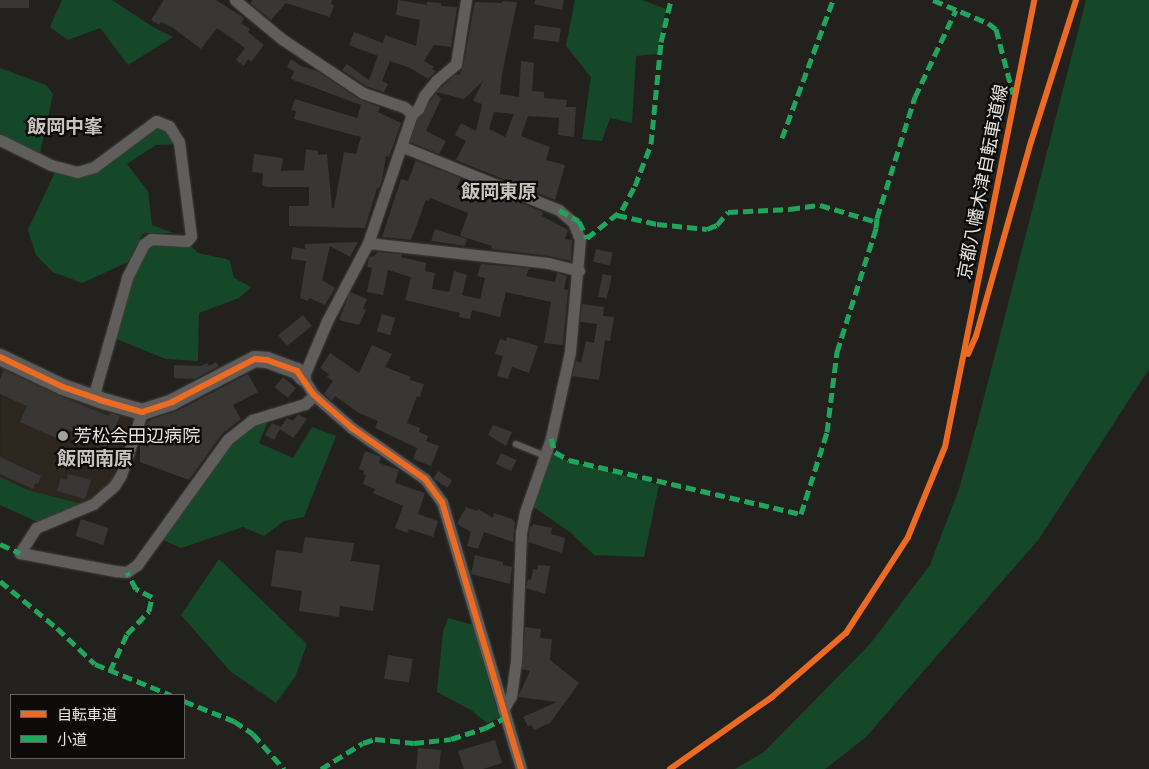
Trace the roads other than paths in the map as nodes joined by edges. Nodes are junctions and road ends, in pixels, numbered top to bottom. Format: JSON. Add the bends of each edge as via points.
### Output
{"nodes":[{"id":1,"x":235,"y":0,"type":"edge"},
{"id":2,"x":466,"y":0,"type":"edge"},
{"id":3,"x":412,"y":114,"type":"junction"},
{"id":4,"x":0,"y":140,"type":"edge"},
{"id":5,"x":403,"y":147,"type":"junction"},
{"id":6,"x":368,"y":243,"type":"junction"},
{"id":7,"x":578,"y":271,"type":"junction"},
{"id":8,"x":0,"y":357,"type":"edge"},
{"id":9,"x":303,"y":378,"type":"junction"},
{"id":10,"x":314,"y":395,"type":"junction"},
{"id":11,"x":93,"y":398,"type":"junction"},
{"id":12,"x":142,"y":412,"type":"junction"},
{"id":13,"x":516,"y":444,"type":"dead end"},
{"id":14,"x":545,"y":456,"type":"junction"},
{"id":15,"x":503,"y":710,"type":"junction"},
{"id":16,"x":521,"y":769,"type":"edge"}],
"edges":[{"from":1,"to":3,"type":"street","via":[[282,39],[363,93],[404,107]]},
{"from":2,"to":3,"type":"street","via":[[456,64],[436,81]]},
{"from":3,"to":5,"type":"street"},
{"from":4,"to":11,"type":"street","via":[[51,165],[77,172],[94,167],[156,121],[169,126],[179,142],[191,236],[187,240],[151,239],[144,244],[127,278]]},
{"from":5,"to":6,"type":"street"},
{"from":5,"to":7,"type":"street","via":[[558,210],[573,222],[578,233]]},
{"from":6,"to":7,"type":"street","via":[[548,263]]},
{"from":6,"to":9,"type":"street","via":[[327,321]]},
{"from":7,"to":14,"type":"street","via":[[570,352]]},
{"from":8,"to":11,"type":"street"},
{"from":9,"to":10,"type":"street"},
{"from":9,"to":12,"type":"street","via":[[297,371],[255,359],[172,402]]},
{"from":10,"to":12,"type":"street","via":[[305,404],[252,420],[228,438],[137,565],[127,572],[20,552],[36,528],[92,504],[114,486],[121,475]]},
{"from":10,"to":15,"type":"street","via":[[352,428],[425,479],[442,502]]},
{"from":11,"to":12,"type":"street"},
{"from":13,"to":14,"type":"lane"},
{"from":14,"to":15,"type":"street","via":[[521,532],[516,661],[511,696]]},
{"from":15,"to":16,"type":"street"}]}
